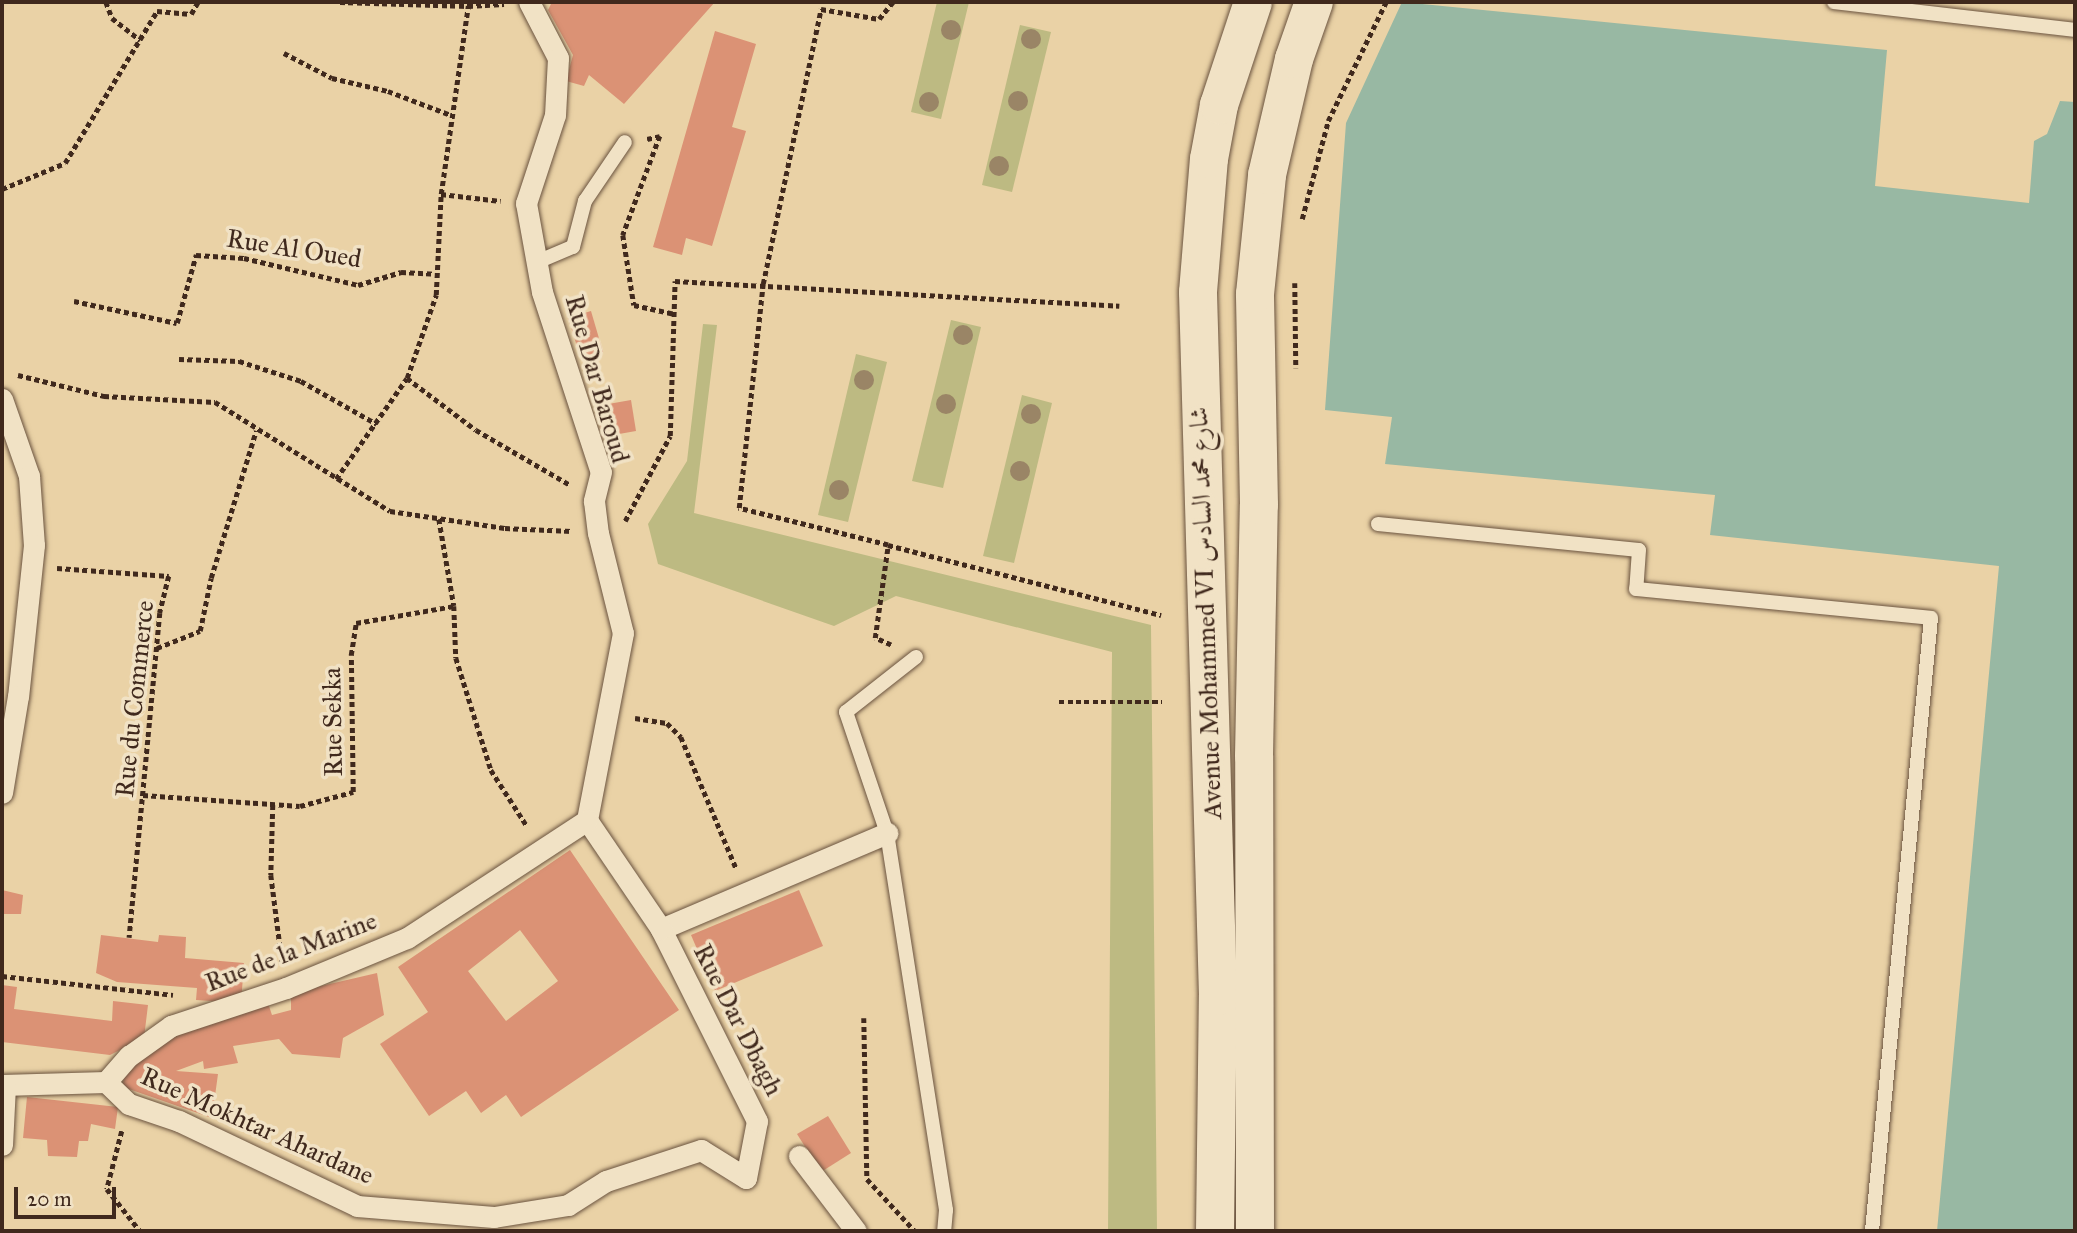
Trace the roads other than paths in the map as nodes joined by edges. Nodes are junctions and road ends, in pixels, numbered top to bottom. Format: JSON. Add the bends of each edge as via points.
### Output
{"nodes":[{"id":1,"x":529,"y":2,"type":"edge"},
{"id":2,"x":1253,"y":2,"type":"edge"},
{"id":3,"x":1314,"y":2,"type":"edge"},
{"id":4,"x":1834,"y":2,"type":"edge"},
{"id":5,"x":2075,"y":30,"type":"edge"},
{"id":6,"x":625,"y":142,"type":"road end"},
{"id":7,"x":537,"y":262,"type":"junction"},
{"id":8,"x":2,"y":399,"type":"edge"},
{"id":9,"x":1378,"y":524,"type":"dead end"},
{"id":10,"x":916,"y":657,"type":"road end"},
{"id":11,"x":2,"y":793,"type":"edge"},
{"id":12,"x":587,"y":820,"type":"junction"},
{"id":13,"x":887,"y":833,"type":"junction"},
{"id":14,"x":661,"y":929,"type":"junction"},
{"id":15,"x":106,"y":1082,"type":"junction"},
{"id":16,"x":4,"y":1085,"type":"edge"},
{"id":17,"x":2,"y":1145,"type":"edge"},
{"id":18,"x":799,"y":1156,"type":"dead end"},
{"id":19,"x":746,"y":1178,"type":"joint"},
{"id":20,"x":856,"y":1231,"type":"edge"},
{"id":21,"x":944,"y":1231,"type":"edge"},
{"id":22,"x":1215,"y":1231,"type":"edge"},
{"id":23,"x":1255,"y":1231,"type":"edge"},
{"id":24,"x":1872,"y":1231,"type":"edge"}],
"edges":[{"from":1,"to":7,"type":"street","name":"Rue Dar Baroud","via":[[558,58],[555,115],[526,203]]},
{"from":2,"to":22,"type":"main road","name":"Avenue Mohammed VI شارع محمد السادس","via":[[1219,105],[1209,159],[1198,292],[1217,983]]},
{"from":3,"to":23,"type":"main road","name":"Avenue Mohammed VI شارع محمد السادس","via":[[1294,59],[1267,175],[1255,294]]},
{"from":4,"to":5,"type":"lane"},
{"from":6,"to":7,"type":"lane","via":[[585,201],[573,247]]},
{"from":7,"to":12,"type":"street","name":"Rue Dar Baroud","via":[[542,292],[601,471],[594,501],[598,533],[623,633]]},
{"from":8,"to":11,"type":"street","via":[[29,476],[31,567],[18,696]]},
{"from":9,"to":24,"type":"lane","via":[[1640,550],[1636,589],[1931,618]]},
{"from":10,"to":13,"type":"lane","via":[[846,712]]},
{"from":12,"to":14,"type":"street","name":"Rue Dar Dbagh"},
{"from":12,"to":15,"type":"street","name":"Rue de la Marine","via":[[407,938],[286,988],[171,1026],[129,1056]]},
{"from":13,"to":14,"type":"street","name":"Rue Dar Dbagh"},
{"from":13,"to":21,"type":"lane","via":[[946,1210]]},
{"from":14,"to":19,"type":"street","name":"Rue Dar Dbagh","via":[[757,1121]]},
{"from":15,"to":16,"type":"street"},
{"from":15,"to":19,"type":"street","name":"Rue Mokhtar Ahardane","via":[[129,1104],[368,1208],[494,1217],[568,1205],[606,1181],[701,1150]]},
{"from":16,"to":17,"type":"street"},
{"from":18,"to":20,"type":"street"}]}
